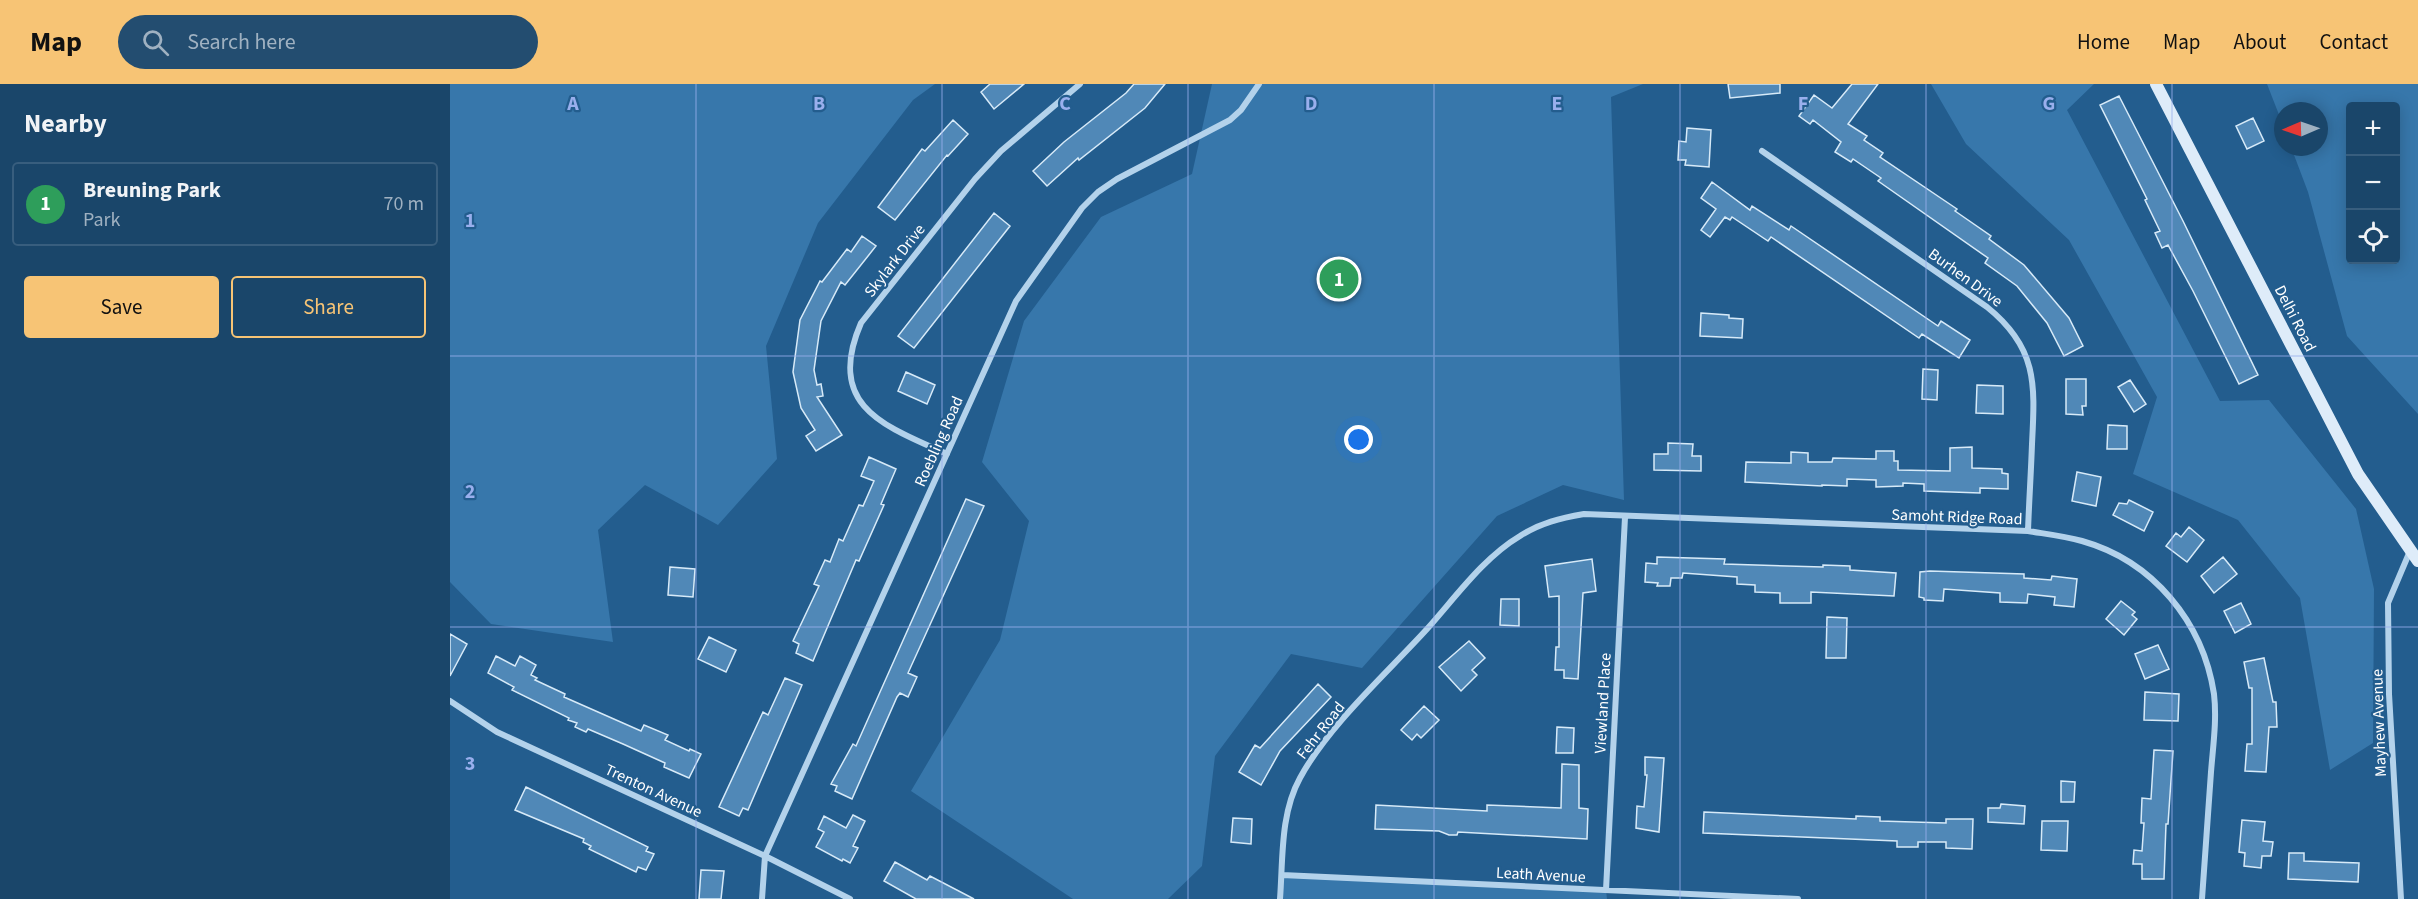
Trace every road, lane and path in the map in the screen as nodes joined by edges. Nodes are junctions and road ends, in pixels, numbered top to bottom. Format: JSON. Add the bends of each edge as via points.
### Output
{"nodes":[{"id":1,"x":1080,"y":84,"type":"edge"},
{"id":2,"x":1259,"y":84,"type":"edge"},
{"id":3,"x":2156,"y":84,"type":"edge"},
{"id":4,"x":1762,"y":151,"type":"dead end"},
{"id":5,"x":947,"y":454,"type":"junction"},
{"id":6,"x":1625,"y":518,"type":"junction"},
{"id":7,"x":2028,"y":531,"type":"junction"},
{"id":8,"x":2414,"y":556,"type":"edge"},
{"id":9,"x":1446,"y":608,"type":"joint"},
{"id":10,"x":450,"y":701,"type":"edge"},
{"id":11,"x":765,"y":856,"type":"junction"},
{"id":12,"x":1282,"y":875,"type":"junction"},
{"id":13,"x":1606,"y":890,"type":"junction"},
{"id":14,"x":762,"y":899,"type":"edge"},
{"id":15,"x":850,"y":899,"type":"edge"},
{"id":16,"x":1280,"y":899,"type":"edge"},
{"id":17,"x":1798,"y":899,"type":"edge"},
{"id":18,"x":2202,"y":899,"type":"edge"},
{"id":19,"x":2401,"y":899,"type":"edge"}],
"edges":[{"from":1,"to":5,"type":"street","name":"Skylark Drive","via":[[1001,151],[975,179],[861,323],[852,344],[852,380],[864,407],[886,427]]},
{"from":2,"to":5,"type":"street","name":"Roebling Road","via":[[1230,120],[1117,179],[1082,208],[1016,301]]},
{"from":3,"to":8,"type":"street","name":"Delhi Road","via":[[2358,474]]},
{"from":4,"to":7,"type":"street","name":"Burhen Drive","via":[[1987,307],[2014,333],[2028,360],[2035,396]]},
{"from":5,"to":11,"type":"street","name":"Roebling Road"},
{"from":6,"to":7,"type":"street","name":"Samoht Ridge Road"},
{"from":6,"to":9,"type":"street","name":"Samoht Ridge Road","via":[[1584,514],[1540,525],[1502,548]]},
{"from":6,"to":13,"type":"street","name":"Viewland Place"},
{"from":7,"to":18,"type":"street","name":"Samoht Ridge Road","via":[[2083,541],[2130,562],[2170,596],[2201,647],[2210,675],[2215,719]]},
{"from":8,"to":19,"type":"street","name":"Mayhew Avenue","via":[[2388,603],[2389,705]]},
{"from":9,"to":12,"type":"street","name":"Fehr Road","via":[[1326,738],[1299,779],[1289,808]]},
{"from":10,"to":11,"type":"street","name":"Trenton Avenue","via":[[497,732]]},
{"from":11,"to":14,"type":"street","name":"Roebling Road"},
{"from":11,"to":15,"type":"street","name":"Trenton Avenue"},
{"from":12,"to":13,"type":"street","name":"Leath Avenue"},
{"from":12,"to":16,"type":"street","name":"Fehr Road"},
{"from":13,"to":17,"type":"street","name":"Leath Avenue"}]}
